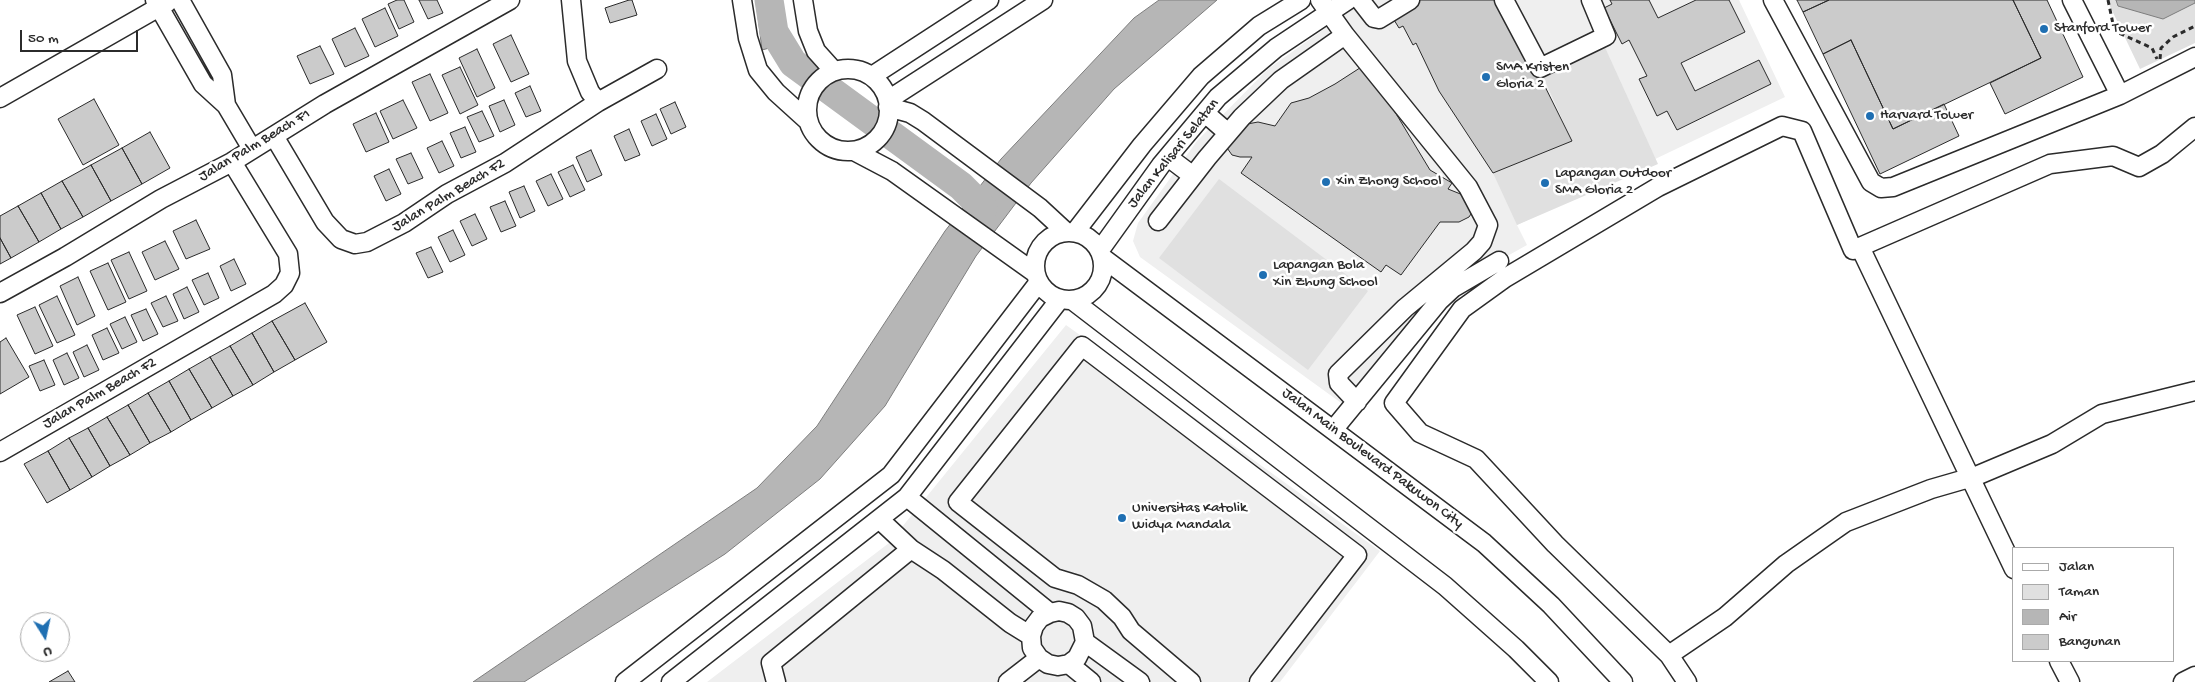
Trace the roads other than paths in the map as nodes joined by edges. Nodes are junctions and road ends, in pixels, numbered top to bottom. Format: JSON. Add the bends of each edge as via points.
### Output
{"nodes":[{"id":1,"x":180,"y":0,"type":"edge"},
{"id":2,"x":510,"y":0,"type":"edge"},
{"id":3,"x":571,"y":0,"type":"edge"},
{"id":4,"x":742,"y":0,"type":"edge"},
{"id":5,"x":803,"y":0,"type":"edge"},
{"id":6,"x":989,"y":0,"type":"edge"},
{"id":7,"x":1043,"y":0,"type":"edge"},
{"id":8,"x":1301,"y":0,"type":"edge"},
{"id":9,"x":1348,"y":0,"type":"edge"},
{"id":10,"x":1360,"y":0,"type":"edge"},
{"id":11,"x":1410,"y":0,"type":"edge"},
{"id":12,"x":1504,"y":0,"type":"edge"},
{"id":13,"x":1591,"y":0,"type":"edge"},
{"id":14,"x":1773,"y":0,"type":"edge"},
{"id":15,"x":2072,"y":0,"type":"edge"},
{"id":16,"x":162,"y":2,"type":"edge"},
{"id":17,"x":1324,"y":6,"type":"edge"},
{"id":18,"x":1345,"y":35,"type":"junction"},
{"id":19,"x":2195,"y":57,"type":"edge"},
{"id":20,"x":658,"y":68,"type":"dead end"},
{"id":21,"x":834,"y":71,"type":"junction"},
{"id":22,"x":872,"y":76,"type":"junction"},
{"id":23,"x":2120,"y":94,"type":"junction"},
{"id":24,"x":0,"y":98,"type":"edge"},
{"id":25,"x":598,"y":102,"type":"junction"},
{"id":26,"x":888,"y":103,"type":"junction"},
{"id":27,"x":226,"y":105,"type":"junction"},
{"id":28,"x":1206,"y":113,"type":"junction"},
{"id":29,"x":808,"y":121,"type":"junction"},
{"id":30,"x":2195,"y":127,"type":"edge"},
{"id":31,"x":1228,"y":132,"type":"junction"},
{"id":32,"x":274,"y":136,"type":"junction"},
{"id":33,"x":252,"y":149,"type":"junction"},
{"id":34,"x":854,"y":151,"type":"junction"},
{"id":35,"x":1168,"y":157,"type":"junction"},
{"id":36,"x":232,"y":162,"type":"junction"},
{"id":37,"x":1192,"y":176,"type":"junction"},
{"id":38,"x":1158,"y":222,"type":"dead end"},
{"id":39,"x":1070,"y":232,"type":"junction"},
{"id":40,"x":1860,"y":247,"type":"junction"},
{"id":41,"x":1474,"y":251,"type":"junction"},
{"id":42,"x":1101,"y":254,"type":"junction"},
{"id":43,"x":1037,"y":278,"type":"junction"},
{"id":44,"x":0,"y":293,"type":"edge"},
{"id":45,"x":1066,"y":300,"type":"junction"},
{"id":46,"x":2195,"y":391,"type":"edge"},
{"id":47,"x":1357,"y":402,"type":"junction"},
{"id":48,"x":1333,"y":430,"type":"junction"},
{"id":49,"x":3,"y":444,"type":"edge"},
{"id":50,"x":1969,"y":478,"type":"junction"},
{"id":51,"x":907,"y":497,"type":"junction"},
{"id":52,"x":879,"y":519,"type":"junction"},
{"id":53,"x":911,"y":549,"type":"junction"},
{"id":54,"x":797,"y":550,"type":"junction"},
{"id":55,"x":2012,"y":565,"type":"edge"},
{"id":56,"x":814,"y":570,"type":"junction"},
{"id":57,"x":1050,"y":613,"type":"junction"},
{"id":58,"x":1031,"y":636,"type":"junction"},
{"id":59,"x":1085,"y":642,"type":"junction"},
{"id":60,"x":1669,"y":655,"type":"junction"},
{"id":61,"x":1039,"y":658,"type":"junction"},
{"id":62,"x":2060,"y":662,"type":"edge"},
{"id":63,"x":1069,"y":664,"type":"junction"},
{"id":64,"x":2195,"y":676,"type":"edge"},
{"id":65,"x":625,"y":682,"type":"edge"},
{"id":66,"x":671,"y":682,"type":"edge"},
{"id":67,"x":776,"y":682,"type":"edge"},
{"id":68,"x":1008,"y":682,"type":"edge"},
{"id":69,"x":1092,"y":682,"type":"edge"},
{"id":70,"x":1140,"y":682,"type":"edge"},
{"id":71,"x":1192,"y":682,"type":"edge"},
{"id":72,"x":1259,"y":682,"type":"edge"},
{"id":73,"x":1549,"y":682,"type":"edge"},
{"id":74,"x":1623,"y":682,"type":"edge"},
{"id":75,"x":1687,"y":682,"type":"edge"},
{"id":76,"x":2070,"y":682,"type":"edge"},
{"id":77,"x":2183,"y":682,"type":"edge"}],
"edges":[{"from":1,"to":27,"type":"street","via":[[222,75]]},
{"from":2,"to":32,"type":"street","name":"Jalan Palm Beach F1"},
{"from":3,"to":25,"type":"street","via":[[577,61],[590,92]]},
{"from":4,"to":29,"type":"street","via":[[748,38],[758,70],[776,92]]},
{"from":5,"to":21,"type":"street","via":[[808,31],[816,51]]},
{"from":6,"to":22,"type":"street"},
{"from":7,"to":26,"type":"street"},
{"from":8,"to":39,"type":"street","name":"Jalan Kalisari Selatan","via":[[1259,26],[1201,76]]},
{"from":9,"to":17,"type":"street","name":"Jalan Kalisari Selatan"},
{"from":10,"to":11,"type":"street","via":[[1374,18],[1379,19]]},
{"from":12,"to":13,"type":"street","via":[[1540,68],[1606,36]]},
{"from":14,"to":23,"type":"street","via":[[1870,182],[1880,188],[1893,187]]},
{"from":15,"to":23,"type":"street"},
{"from":16,"to":24,"type":"street"},
{"from":16,"to":27,"type":"street","via":[[203,84]]},
{"from":17,"to":18,"type":"street"},
{"from":17,"to":28,"type":"street","name":"Jalan Kalisari Selatan","via":[[1218,97]]},
{"from":18,"to":31,"type":"street","via":[[1281,80]]},
{"from":18,"to":41,"type":"street","via":[[1468,187],[1488,226],[1482,242]]},
{"from":19,"to":23,"type":"street"},
{"from":20,"to":25,"type":"street","name":"Jalan Palm Beach F2"},
{"from":21,"to":22,"type":"street","via":[[860,70]]},
{"from":21,"to":29,"type":"street","via":[[820,79],[811,91]]},
{"from":22,"to":26,"type":"street"},
{"from":25,"to":32,"type":"street","name":"Jalan Palm Beach F2","via":[[404,223],[367,242],[355,244],[341,239],[325,222]]},
{"from":26,"to":34,"type":"street","via":[[890,115],[886,128],[867,147]]},
{"from":26,"to":39,"type":"street","via":[[910,113],[969,153]]},
{"from":27,"to":33,"type":"street"},
{"from":28,"to":31,"type":"street"},
{"from":28,"to":35,"type":"street","name":"Jalan Kalisari Selatan"},
{"from":29,"to":34,"type":"street","via":[[814,134],[825,145],[839,151]]},
{"from":30,"to":40,"type":"street","via":[[2162,154],[2139,167],[2112,156],[2050,164]]},
{"from":31,"to":37,"type":"street"},
{"from":32,"to":33,"type":"street","name":"Jalan Palm Beach F1"},
{"from":33,"to":36,"type":"street","name":"Jalan Palm Beach F1"},
{"from":34,"to":43,"type":"street","via":[[892,171],[1010,254]]},
{"from":35,"to":37,"type":"street"},
{"from":35,"to":42,"type":"street","name":"Jalan Kalisari Selatan"},
{"from":36,"to":44,"type":"street","name":"Jalan Palm Beach F1","via":[[161,199]]},
{"from":36,"to":49,"type":"street","name":"Jalan Palm Beach F2","via":[[288,254],[290,273],[284,285],[274,294]]},
{"from":37,"to":38,"type":"street"},
{"from":39,"to":42,"type":"street","via":[[1090,239]]},
{"from":39,"to":43,"type":"street","via":[[1056,234],[1042,246],[1037,254]]},
{"from":40,"to":50,"type":"street"},
{"from":40,"to":60,"type":"street","via":[[1854,250],[1802,131],[1782,126],[1658,187],[1490,288],[1462,309],[1394,403],[1420,434],[1476,459],[1555,544]]},
{"from":41,"to":47,"type":"street","via":[[1492,266],[1453,288],[1439,301]]},
{"from":41,"to":47,"type":"street","via":[[1405,308],[1338,374],[1339,383]]},
{"from":42,"to":45,"type":"street","via":[[1102,275],[1095,289],[1088,295]]},
{"from":42,"to":48,"type":"street","name":"Jalan Main Boulevard Pakuwon City"},
{"from":43,"to":45,"type":"street","via":[[1048,293]]},
{"from":43,"to":54,"type":"street","via":[[891,474]]},
{"from":45,"to":51,"type":"street"},
{"from":45,"to":73,"type":"street","via":[[1445,586]]},
{"from":46,"to":50,"type":"street","via":[[2102,414],[2052,444]]},
{"from":47,"to":48,"type":"street"},
{"from":48,"to":74,"type":"street","name":"Jalan Main Boulevard Pakuwon City","via":[[1484,543],[1551,605]]},
{"from":50,"to":55,"type":"street"},
{"from":50,"to":60,"type":"street","via":[[1931,488],[1846,522],[1786,564],[1725,617]]},
{"from":51,"to":52,"type":"street"},
{"from":51,"to":57,"type":"street"},
{"from":52,"to":53,"type":"street"},
{"from":52,"to":56,"type":"street"},
{"from":53,"to":58,"type":"street"},
{"from":53,"to":67,"type":"street","via":[[772,663]]},
{"from":54,"to":56,"type":"street"},
{"from":54,"to":65,"type":"street"},
{"from":56,"to":66,"type":"street"},
{"from":57,"to":58,"type":"street","via":[[1037,622]]},
{"from":57,"to":59,"type":"street","via":[[1068,613],[1076,618],[1082,626]]},
{"from":58,"to":61,"type":"street","via":[[1032,648]]},
{"from":59,"to":63,"type":"street","via":[[1077,658]]},
{"from":59,"to":70,"type":"street"},
{"from":60,"to":75,"type":"street"},
{"from":61,"to":63,"type":"street","via":[[1058,666]]},
{"from":61,"to":68,"type":"street"},
{"from":62,"to":76,"type":"street"},
{"from":63,"to":69,"type":"street"},
{"from":64,"to":77,"type":"street"},
{"from":71,"to":72,"type":"street","via":[[1131,631],[1104,600],[1078,585],[1055,578],[958,502],[1082,346],[1357,555]]}]}
